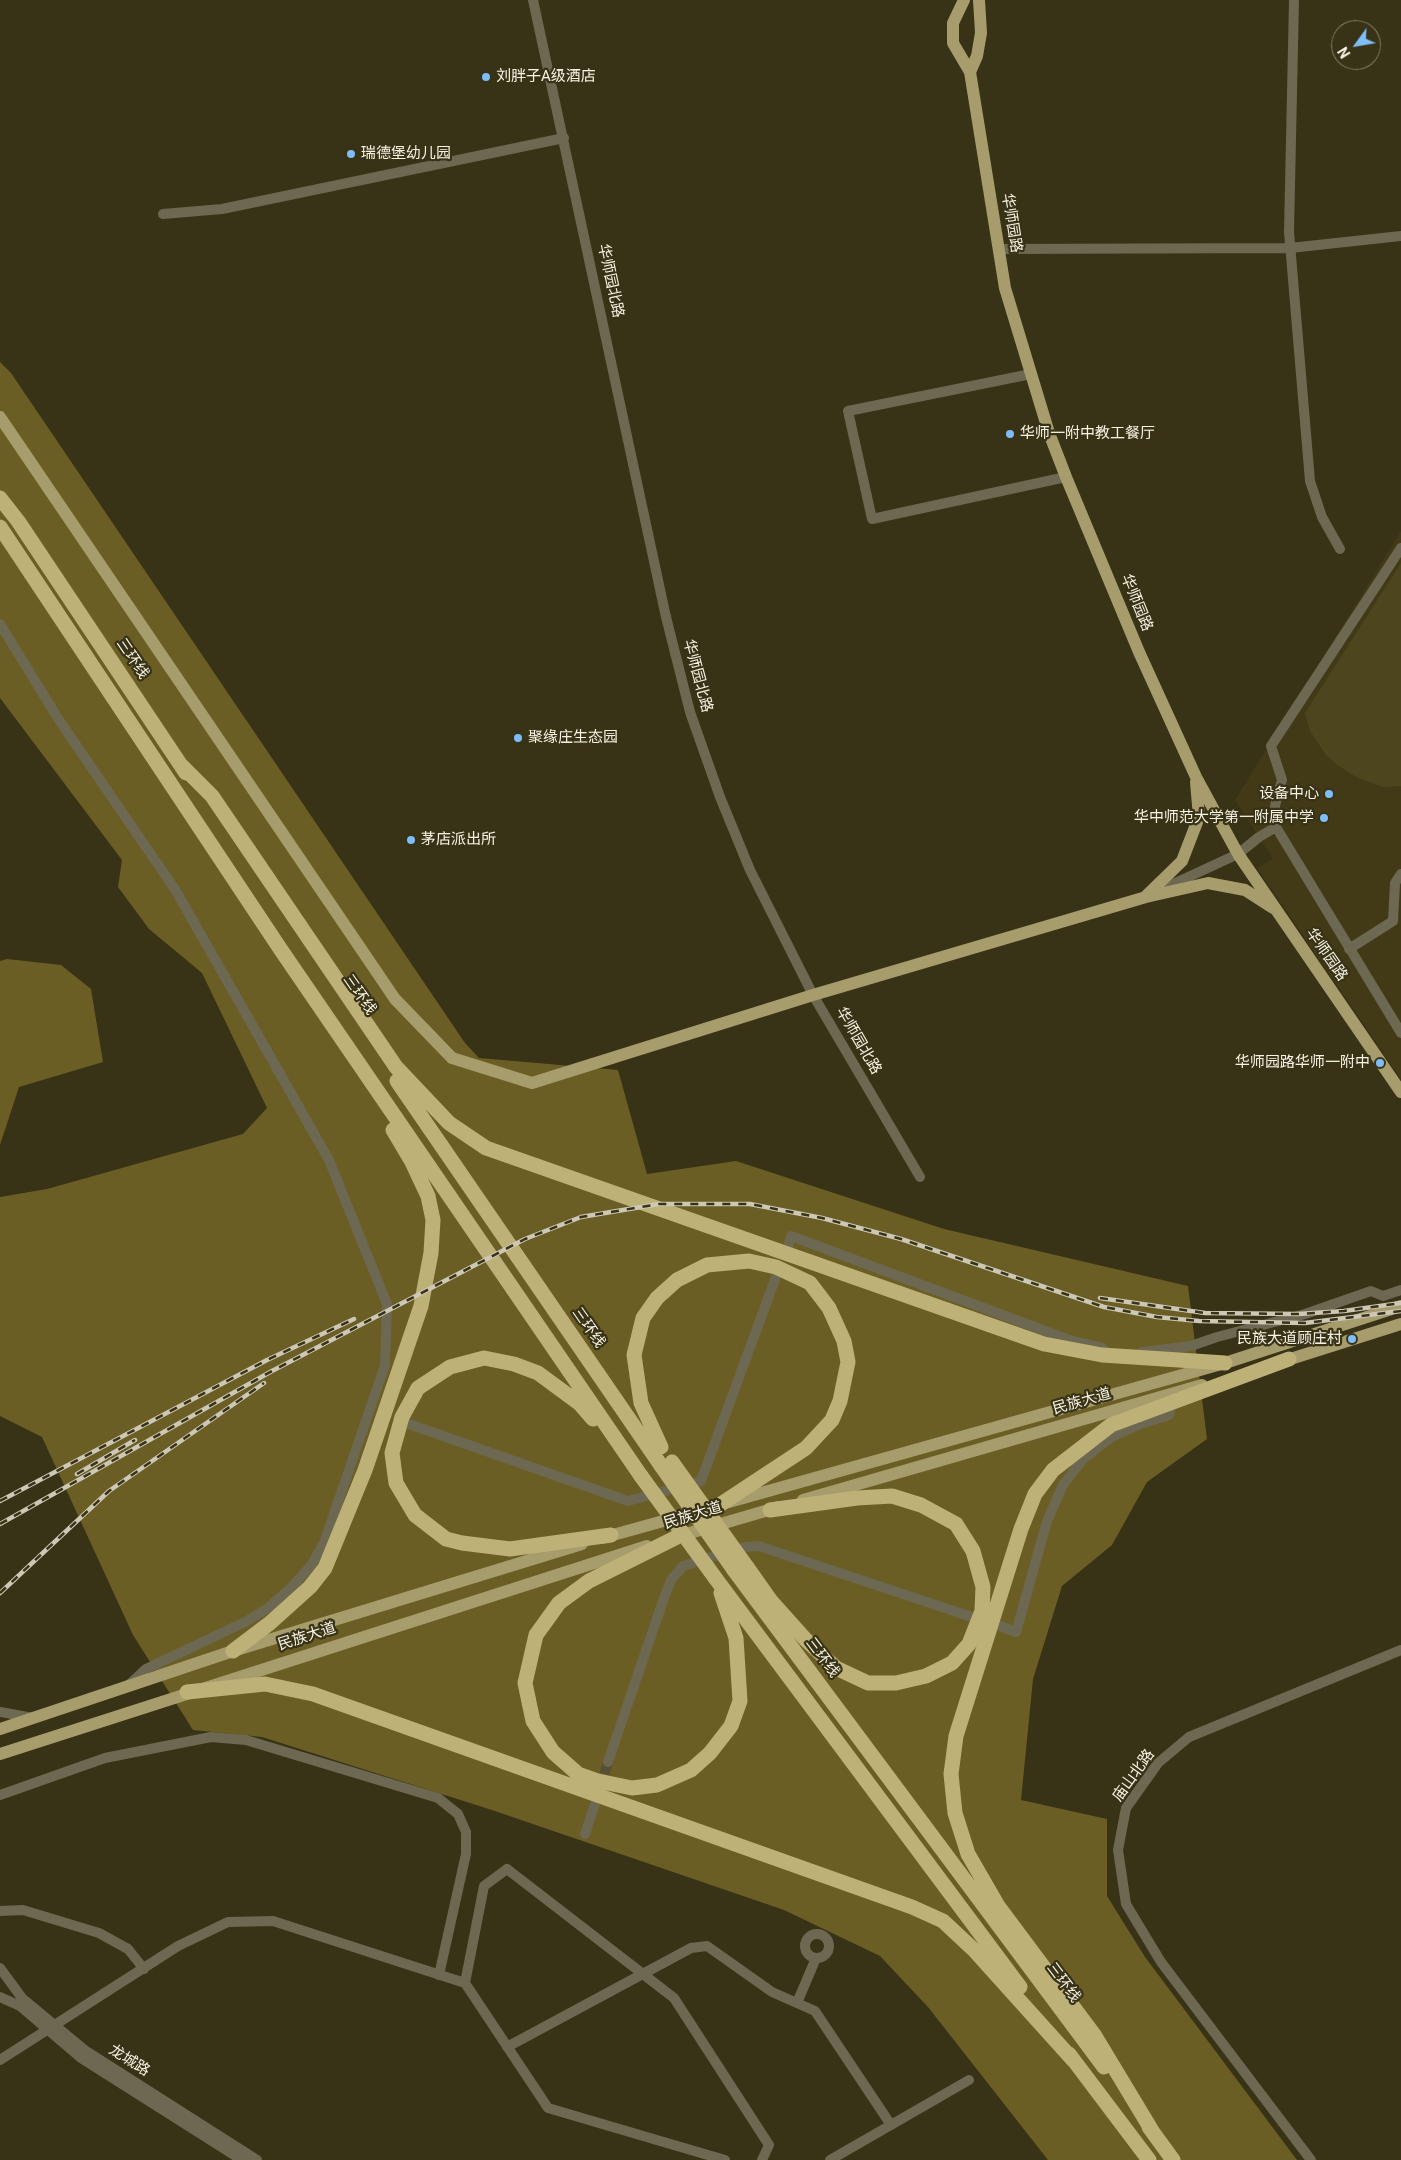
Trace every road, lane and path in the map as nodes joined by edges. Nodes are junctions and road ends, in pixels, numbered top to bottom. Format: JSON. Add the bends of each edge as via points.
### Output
{"nodes":[{"id":1,"x":533,"y":0,"type":"edge"},
{"id":2,"x":964,"y":0,"type":"edge"},
{"id":3,"x":979,"y":0,"type":"edge"},
{"id":4,"x":1294,"y":0,"type":"edge"},
{"id":5,"x":970,"y":72,"type":"junction"},
{"id":6,"x":564,"y":138,"type":"junction"},
{"id":7,"x":163,"y":214,"type":"dead end"},
{"id":8,"x":1401,"y":236,"type":"edge"},
{"id":9,"x":1290,"y":248,"type":"junction"},
{"id":10,"x":999,"y":249,"type":"junction"},
{"id":11,"x":1031,"y":374,"type":"junction"},
{"id":12,"x":0,"y":417,"type":"edge"},
{"id":13,"x":1066,"y":477,"type":"junction"},
{"id":14,"x":0,"y":498,"type":"edge"},
{"id":15,"x":0,"y":527,"type":"edge"},
{"id":16,"x":1340,"y":548,"type":"dead end"},
{"id":17,"x":1401,"y":548,"type":"edge"},
{"id":18,"x":0,"y":624,"type":"edge"},
{"id":19,"x":181,"y":765,"type":"junction"},
{"id":20,"x":1196,"y":777,"type":"junction"},
{"id":21,"x":1276,"y":827,"type":"junction"},
{"id":22,"x":1238,"y":854,"type":"junction"},
{"id":23,"x":1401,"y":874,"type":"edge"},
{"id":24,"x":1146,"y":897,"type":"junction"},
{"id":25,"x":1273,"y":908,"type":"junction"},
{"id":26,"x":1349,"y":949,"type":"junction"},
{"id":27,"x":282,"y":950,"type":"junction"},
{"id":28,"x":813,"y":995,"type":"junction"},
{"id":29,"x":1401,"y":1033,"type":"edge"},
{"id":30,"x":396,"y":1067,"type":"junction"},
{"id":31,"x":1401,"y":1092,"type":"edge"},
{"id":32,"x":920,"y":1177,"type":"dead end"},
{"id":33,"x":788,"y":1247,"type":"dead end"},
{"id":34,"x":777,"y":1274,"type":"dead end"},
{"id":35,"x":1401,"y":1290,"type":"edge"},
{"id":36,"x":1401,"y":1306,"type":"edge"},
{"id":37,"x":1401,"y":1324,"type":"edge"},
{"id":38,"x":1289,"y":1359,"type":"junction"},
{"id":39,"x":1225,"y":1363,"type":"junction"},
{"id":40,"x":1172,"y":1402,"type":"junction"},
{"id":41,"x":406,"y":1423,"type":"dead end"},
{"id":42,"x":661,"y":1447,"type":"junction"},
{"id":43,"x":667,"y":1465,"type":"junction"},
{"id":44,"x":641,"y":1476,"type":"junction"},
{"id":45,"x":721,"y":1504,"type":"junction"},
{"id":46,"x":770,"y":1510,"type":"junction"},
{"id":47,"x":611,"y":1535,"type":"junction"},
{"id":48,"x":679,"y":1536,"type":"junction"},
{"id":49,"x":741,"y":1568,"type":"junction"},
{"id":50,"x":716,"y":1579,"type":"junction"},
{"id":51,"x":771,"y":1601,"type":"junction"},
{"id":52,"x":972,"y":1617,"type":"dead end"},
{"id":53,"x":997,"y":1625,"type":"dead end"},
{"id":54,"x":1401,"y":1650,"type":"edge"},
{"id":55,"x":234,"y":1651,"type":"junction"},
{"id":56,"x":128,"y":1687,"type":"junction"},
{"id":57,"x":187,"y":1692,"type":"junction"},
{"id":58,"x":0,"y":1712,"type":"edge"},
{"id":59,"x":34,"y":1718,"type":"junction"},
{"id":60,"x":0,"y":1730,"type":"edge"},
{"id":61,"x":0,"y":1754,"type":"edge"},
{"id":62,"x":608,"y":1762,"type":"tunnel mouth"},
{"id":63,"x":0,"y":1795,"type":"edge"},
{"id":64,"x":596,"y":1801,"type":"tunnel mouth"},
{"id":65,"x":585,"y":1834,"type":"dead end"},
{"id":66,"x":998,"y":1906,"type":"junction"},
{"id":67,"x":0,"y":1912,"type":"edge"},
{"id":68,"x":816,"y":1958,"type":"dead end"},
{"id":69,"x":0,"y":1968,"type":"edge"},
{"id":70,"x":144,"y":1969,"type":"junction"},
{"id":71,"x":643,"y":1974,"type":"junction"},
{"id":72,"x":439,"y":1975,"type":"junction"},
{"id":73,"x":0,"y":1976,"type":"edge"},
{"id":74,"x":465,"y":1983,"type":"junction"},
{"id":75,"x":0,"y":1988,"type":"edge"},
{"id":76,"x":0,"y":1997,"type":"edge"},
{"id":77,"x":21,"y":2002,"type":"junction"},
{"id":78,"x":797,"y":2003,"type":"junction"},
{"id":79,"x":51,"y":2027,"type":"junction"},
{"id":80,"x":507,"y":2047,"type":"junction"},
{"id":81,"x":0,"y":2060,"type":"edge"},
{"id":82,"x":1074,"y":2061,"type":"junction"},
{"id":83,"x":969,"y":2080,"type":"dead end"},
{"id":84,"x":891,"y":2125,"type":"junction"},
{"id":85,"x":1154,"y":2134,"type":"junction"},
{"id":86,"x":242,"y":2160,"type":"edge"},
{"id":87,"x":257,"y":2160,"type":"edge"},
{"id":88,"x":725,"y":2160,"type":"edge"},
{"id":89,"x":762,"y":2160,"type":"edge"},
{"id":90,"x":830,"y":2160,"type":"edge"},
{"id":91,"x":1149,"y":2160,"type":"edge"},
{"id":92,"x":1173,"y":2160,"type":"edge"},
{"id":93,"x":1311,"y":2160,"type":"edge"}],
"edges":[{"from":1,"to":6,"type":"street","name":"华师园北路"},
{"from":2,"to":5,"type":"main road","via":[[952,36]]},
{"from":3,"to":5,"type":"main road","via":[[981,33]]},
{"from":4,"to":9,"type":"street"},
{"from":5,"to":10,"type":"main road","name":"华师园路"},
{"from":6,"to":7,"type":"street","via":[[222,209]]},
{"from":6,"to":28,"type":"street","name":"华师园北路","via":[[666,617],[690,712],[750,870]]},
{"from":8,"to":9,"type":"street"},
{"from":9,"to":10,"type":"street"},
{"from":9,"to":16,"type":"street","via":[[1310,481],[1322,516]]},
{"from":10,"to":11,"type":"main road","name":"华师园路","via":[[1005,288]]},
{"from":11,"to":13,"type":"main road","name":"华师园路"},
{"from":11,"to":13,"type":"street","via":[[848,411],[872,519]]},
{"from":12,"to":28,"type":"main road","via":[[394,999],[452,1058],[532,1083]]},
{"from":13,"to":20,"type":"main road","name":"华师园路","via":[[1139,652]]},
{"from":14,"to":19,"type":"highway","name":"三环线"},
{"from":15,"to":27,"type":"highway"},
{"from":17,"to":21,"type":"street","via":[[1271,746],[1282,780],[1275,806]]},
{"from":18,"to":56,"type":"street","via":[[59,720],[176,891],[329,1160],[387,1304],[385,1364],[373,1412],[324,1543],[312,1564],[268,1608],[247,1622],[146,1669]]},
{"from":19,"to":30,"type":"highway","via":[[212,796]]},
{"from":19,"to":43,"type":"highway","name":"三环线"},
{"from":20,"to":22,"type":"main road","name":"华师园路"},
{"from":20,"to":24,"type":"main road","via":[[1199,817],[1182,861]]},
{"from":21,"to":22,"type":"street"},
{"from":21,"to":26,"type":"street"},
{"from":22,"to":24,"type":"street"},
{"from":22,"to":25,"type":"main road","name":"华师园路"},
{"from":23,"to":26,"type":"street","via":[[1395,883],[1393,922]]},
{"from":24,"to":25,"type":"main road","via":[[1208,883],[1245,890]]},
{"from":24,"to":28,"type":"main road"},
{"from":25,"to":31,"type":"main road","name":"华师园路"},
{"from":26,"to":29,"type":"street"},
{"from":27,"to":44,"type":"highway"},
{"from":27,"to":55,"type":"highway","via":[[412,1162],[428,1196],[432,1253],[421,1306],[403,1362],[365,1470],[325,1568],[310,1587]]},
{"from":28,"to":32,"type":"street","name":"华师园北路"},
{"from":30,"to":39,"type":"highway","via":[[448,1123],[486,1148],[524,1163],[1044,1344],[1102,1355]]},
{"from":30,"to":42,"type":"highway"},
{"from":33,"to":35,"type":"street","via":[[792,1236],[1072,1341],[1101,1348],[1144,1352],[1191,1346],[1305,1314],[1371,1291],[1383,1296]]},
{"from":34,"to":41,"type":"street","via":[[701,1481],[628,1501]]},
{"from":36,"to":39,"type":"main road","name":"民族大道"},
{"from":37,"to":38,"type":"main road","name":"民族大道"},
{"from":38,"to":40,"type":"highway"},
{"from":38,"to":46,"type":"main road","name":"民族大道"},
{"from":39,"to":45,"type":"main road","name":"民族大道"},
{"from":40,"to":53,"type":"street","via":[[1168,1416],[1110,1438],[1083,1458],[1063,1485],[1047,1521],[1016,1632]]},
{"from":40,"to":66,"type":"highway","via":[[1111,1424],[1053,1470],[1035,1494],[1022,1529],[956,1736],[951,1774],[955,1813],[968,1854]]},
{"from":42,"to":43,"type":"highway"},
{"from":42,"to":45,"type":"highway","via":[[641,1403],[634,1355],[643,1318],[657,1298],[677,1280],[707,1265],[723,1263],[749,1261],[776,1266],[810,1283],[829,1308],[844,1341],[848,1362],[840,1401],[832,1420],[806,1448]]},
{"from":43,"to":49,"type":"highway","name":"三环线","bridge":true},
{"from":44,"to":47,"type":"highway","via":[[580,1404],[538,1373],[514,1364],[484,1358],[450,1367],[418,1388],[402,1416],[392,1453],[396,1483],[415,1515],[446,1539],[480,1547],[510,1549]]},
{"from":44,"to":50,"type":"highway","bridge":true},
{"from":45,"to":47,"type":"main road","name":"民族大道"},
{"from":46,"to":48,"type":"main road","name":"民族大道"},
{"from":46,"to":51,"type":"highway","via":[[892,1496],[921,1505],[956,1524],[973,1550],[984,1587],[982,1611],[969,1644],[952,1663],[926,1676],[896,1683],[868,1683],[836,1668]]},
{"from":47,"to":55,"type":"main road","name":"民族大道"},
{"from":48,"to":50,"type":"highway","via":[[589,1581],[559,1603],[536,1635],[525,1683],[533,1721],[553,1752],[578,1774],[632,1788],[656,1785],[691,1770],[710,1753],[731,1726],[740,1701],[736,1638]]},
{"from":48,"to":57,"type":"main road","name":"民族大道"},
{"from":49,"to":51,"type":"highway"},
{"from":49,"to":85,"type":"highway","name":"三环线"},
{"from":50,"to":82,"type":"highway"},
{"from":51,"to":66,"type":"highway"},
{"from":52,"to":62,"type":"street","via":[[759,1546],[745,1547],[683,1566],[671,1580],[664,1598]]},
{"from":54,"to":93,"type":"street","name":"庙山北路","via":[[1189,1737],[1158,1763],[1126,1808],[1118,1850],[1126,1904],[1161,1962]]},
{"from":55,"to":56,"type":"main road","name":"民族大道"},
{"from":56,"to":59,"type":"main road","name":"民族大道"},
{"from":57,"to":61,"type":"main road","name":"民族大道"},
{"from":57,"to":82,"type":"highway","via":[[265,1684],[313,1694],[912,1907],[943,1921],[974,1950]]},
{"from":58,"to":59,"type":"street"},
{"from":59,"to":60,"type":"main road","name":"民族大道"},
{"from":63,"to":72,"type":"street","via":[[104,1758],[211,1737],[246,1740],[438,1798],[458,1814],[466,1832],[466,1854]]},
{"from":64,"to":65,"type":"street"},
{"from":66,"to":85,"type":"highway","via":[[1096,2036]]},
{"from":67,"to":70,"type":"street","via":[[23,1910],[99,1933],[128,1950]]},
{"from":68,"to":78,"type":"street"},
{"from":69,"to":77,"type":"street","name":"龙城路"},
{"from":70,"to":72,"type":"street","via":[[178,1946],[228,1922],[272,1922]]},
{"from":70,"to":79,"type":"street"},
{"from":71,"to":74,"type":"street","via":[[507,1869],[484,1886]]},
{"from":71,"to":78,"type":"street","via":[[691,1948],[707,1946],[772,1992]]},
{"from":71,"to":80,"type":"street"},
{"from":71,"to":89,"type":"street","via":[[674,1998],[770,2145]]},
{"from":72,"to":74,"type":"street"},
{"from":73,"to":77,"type":"street"},
{"from":74,"to":80,"type":"street"},
{"from":75,"to":77,"type":"street"},
{"from":76,"to":77,"type":"street","name":"龙城路"},
{"from":77,"to":79,"type":"street","name":"龙城路"},
{"from":78,"to":84,"type":"street","via":[[815,2011]]},
{"from":79,"to":81,"type":"street"},
{"from":79,"to":86,"type":"street","name":"龙城路","via":[[81,2058]]},
{"from":79,"to":87,"type":"street","name":"龙城路"},
{"from":80,"to":88,"type":"street","via":[[548,2108]]},
{"from":82,"to":91,"type":"highway"},
{"from":83,"to":84,"type":"street"},
{"from":84,"to":90,"type":"street"},
{"from":85,"to":92,"type":"highway","name":"三环线"}]}
